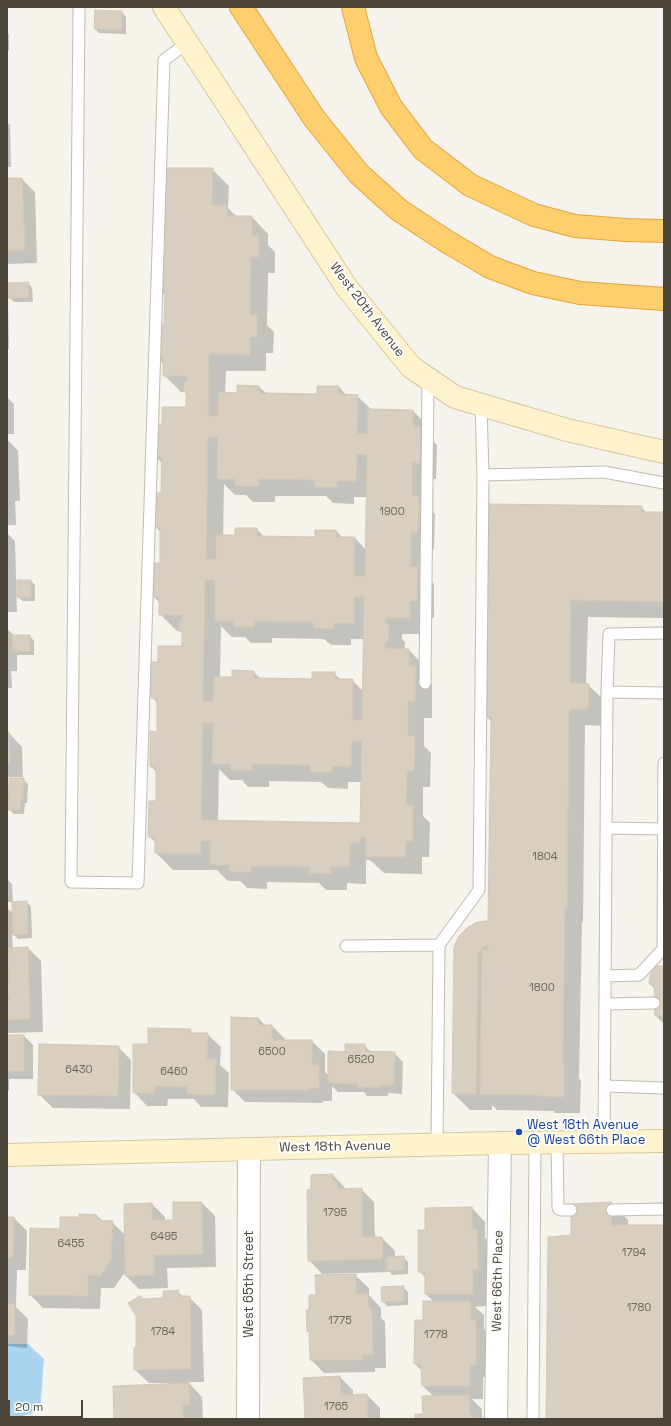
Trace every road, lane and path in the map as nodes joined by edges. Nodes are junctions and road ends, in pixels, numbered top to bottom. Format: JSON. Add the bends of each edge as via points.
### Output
{"nodes":[{"id":1,"x":79,"y":7,"type":"edge"},
{"id":2,"x":164,"y":7,"type":"edge"},
{"id":3,"x":241,"y":7,"type":"edge"},
{"id":4,"x":353,"y":7,"type":"edge"},
{"id":5,"x":187,"y":43,"type":"junction"},
{"id":6,"x":664,"y":217,"type":"edge"},
{"id":7,"x":626,"y":230,"type":"junction"},
{"id":8,"x":664,"y":231,"type":"edge"},
{"id":9,"x":634,"y":298,"type":"junction"},
{"id":10,"x":664,"y":299,"type":"edge"},
{"id":11,"x":664,"y":307,"type":"edge"},
{"id":12,"x":428,"y":379,"type":"junction"},
{"id":13,"x":480,"y":404,"type":"junction"},
{"id":14,"x":664,"y":452,"type":"edge"},
{"id":15,"x":483,"y":475,"type":"junction"},
{"id":16,"x":664,"y":483,"type":"edge"},
{"id":17,"x":664,"y":633,"type":"edge"},
{"id":18,"x":425,"y":683,"type":"dead end"},
{"id":19,"x":607,"y":692,"type":"junction"},
{"id":20,"x":664,"y":693,"type":"edge"},
{"id":21,"x":664,"y":763,"type":"edge"},
{"id":22,"x":606,"y":828,"type":"junction"},
{"id":23,"x":664,"y":829,"type":"edge"},
{"id":24,"x":439,"y":945,"type":"junction"},
{"id":25,"x":346,"y":946,"type":"dead end"},
{"id":26,"x":605,"y":976,"type":"junction"},
{"id":27,"x":654,"y":1003,"type":"dead end"},
{"id":28,"x":605,"y":1004,"type":"junction"},
{"id":29,"x":605,"y":1086,"type":"junction"},
{"id":30,"x":664,"y":1088,"type":"edge"},
{"id":31,"x":664,"y":1141,"type":"edge"},
{"id":32,"x":535,"y":1142,"type":"junction"},
{"id":33,"x":557,"y":1142,"type":"junction"},
{"id":34,"x":604,"y":1142,"type":"junction"},
{"id":35,"x":500,"y":1143,"type":"junction"},
{"id":36,"x":436,"y":1144,"type":"junction"},
{"id":37,"x":249,"y":1149,"type":"junction"},
{"id":38,"x":7,"y":1155,"type":"edge"},
{"id":39,"x":664,"y":1209,"type":"edge"},
{"id":40,"x":571,"y":1210,"type":"dead end"},
{"id":41,"x":612,"y":1210,"type":"dead end"},
{"id":42,"x":248,"y":1419,"type":"edge"},
{"id":43,"x":496,"y":1419,"type":"edge"},
{"id":44,"x":533,"y":1419,"type":"edge"}],
"edges":[{"from":1,"to":5,"type":"lane","via":[[71,882],[138,883],[164,60]]},
{"from":2,"to":5,"type":"street","name":"West 20th Avenue"},
{"from":3,"to":9,"type":"highway","via":[[314,118],[359,174],[399,210],[490,267],[533,284],[580,293]]},
{"from":4,"to":7,"type":"highway","via":[[366,58],[391,107],[423,149],[470,185],[534,215],[575,226]]},
{"from":5,"to":12,"type":"street","name":"West 20th Avenue","via":[[347,288],[411,367]]},
{"from":6,"to":7,"type":"highway"},
{"from":7,"to":8,"type":"highway"},
{"from":9,"to":10,"type":"highway"},
{"from":9,"to":11,"type":"highway"},
{"from":12,"to":13,"type":"street","name":"West 20th Avenue","via":[[455,397]]},
{"from":12,"to":18,"type":"lane"},
{"from":13,"to":14,"type":"street","name":"West 20th Avenue","via":[[567,430]]},
{"from":13,"to":15,"type":"lane"},
{"from":15,"to":16,"type":"lane","via":[[604,472]]},
{"from":15,"to":24,"type":"lane","via":[[479,890]]},
{"from":17,"to":19,"type":"lane","via":[[609,634]]},
{"from":19,"to":20,"type":"lane"},
{"from":19,"to":22,"type":"lane"},
{"from":21,"to":23,"type":"lane"},
{"from":22,"to":23,"type":"lane"},
{"from":22,"to":26,"type":"lane"},
{"from":23,"to":26,"type":"lane","via":[[663,949],[639,975]]},
{"from":24,"to":25,"type":"lane"},
{"from":24,"to":36,"type":"lane"},
{"from":26,"to":28,"type":"lane"},
{"from":27,"to":28,"type":"lane"},
{"from":28,"to":29,"type":"lane"},
{"from":29,"to":30,"type":"lane"},
{"from":29,"to":34,"type":"lane"},
{"from":31,"to":34,"type":"street","name":"West 18th Avenue"},
{"from":32,"to":33,"type":"street","name":"West 18th Avenue"},
{"from":32,"to":35,"type":"street","name":"West 18th Avenue"},
{"from":32,"to":44,"type":"lane"},
{"from":33,"to":34,"type":"street","name":"West 18th Avenue"},
{"from":33,"to":40,"type":"lane","via":[[558,1209]]},
{"from":35,"to":36,"type":"street","name":"West 18th Avenue"},
{"from":35,"to":43,"type":"street","name":"West 66th Place"},
{"from":36,"to":37,"type":"street","name":"West 18th Avenue"},
{"from":37,"to":38,"type":"street","name":"West 18th Avenue"},
{"from":37,"to":42,"type":"street","name":"West 65th Street"},
{"from":39,"to":41,"type":"lane"}]}
